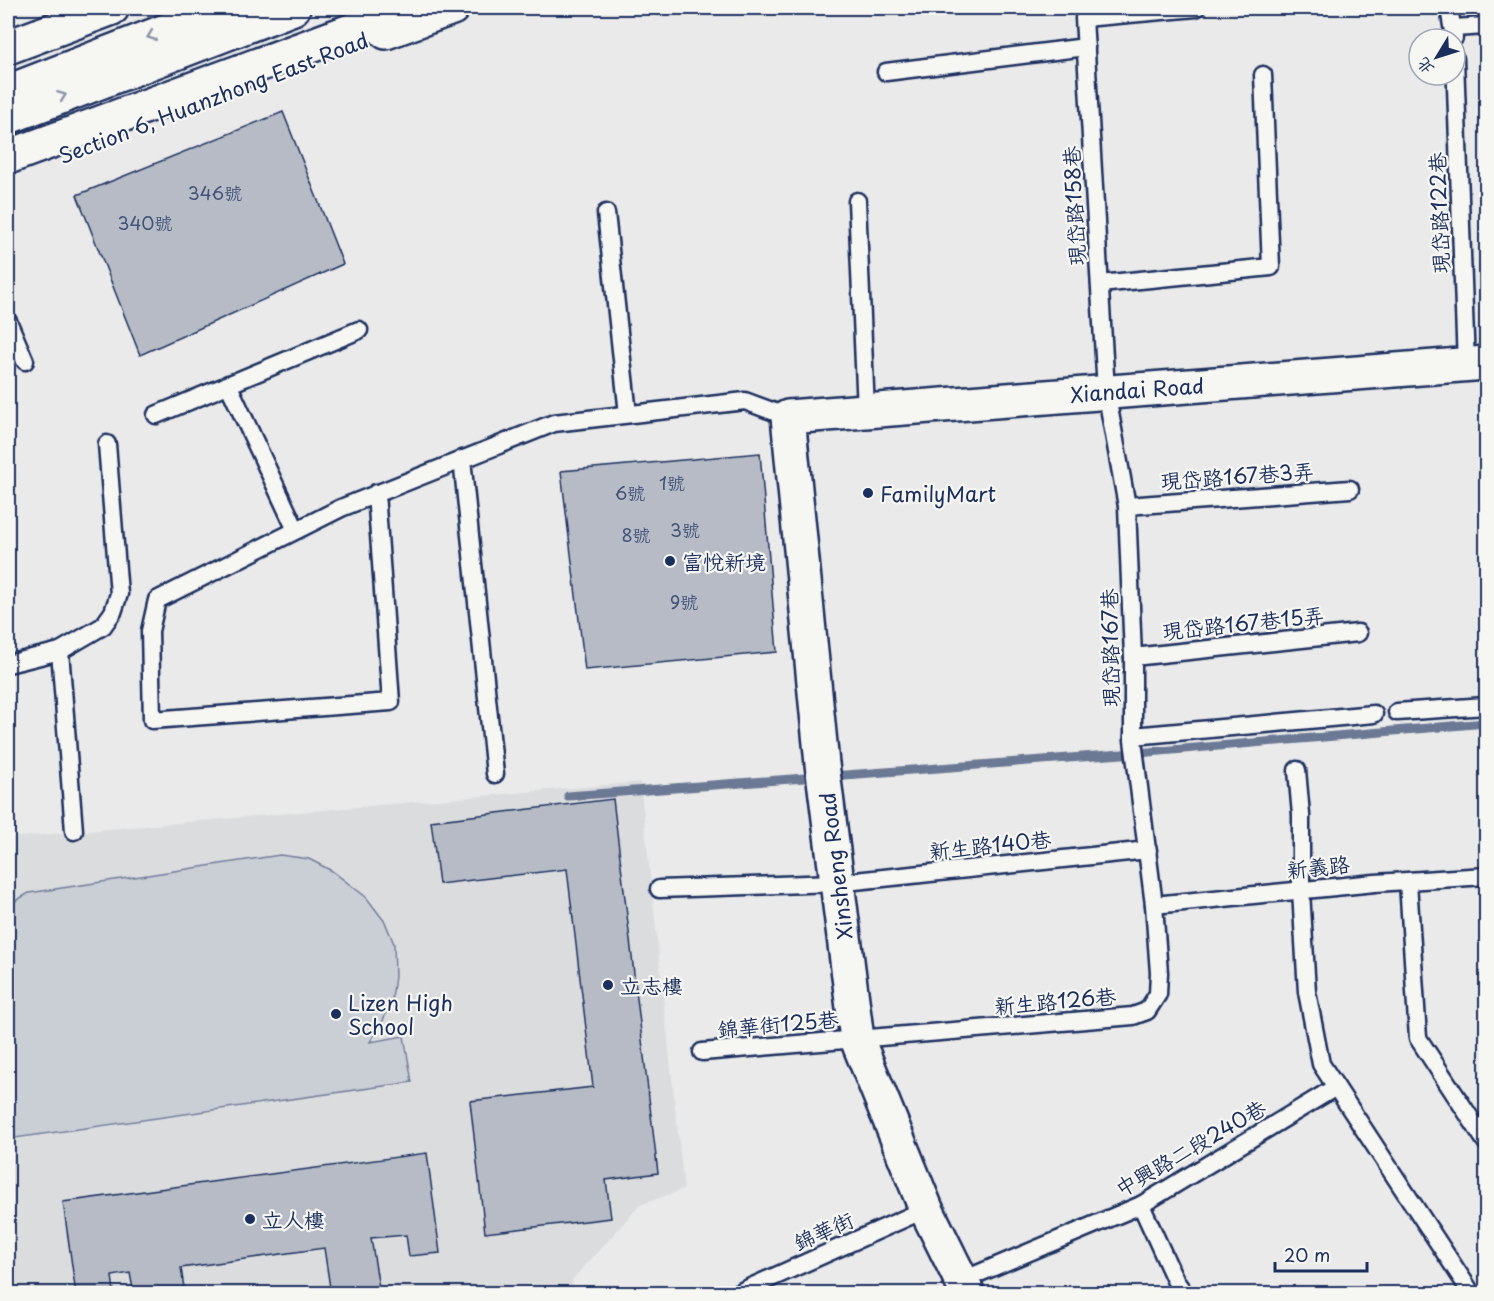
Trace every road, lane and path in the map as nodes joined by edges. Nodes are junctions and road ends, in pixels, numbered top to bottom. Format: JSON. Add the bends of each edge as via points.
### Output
{"nodes":[{"id":1,"x":112,"y":8,"type":"edge"},
{"id":2,"x":225,"y":8,"type":"edge"},
{"id":3,"x":293,"y":8,"type":"edge"},
{"id":4,"x":413,"y":8,"type":"edge"},
{"id":5,"x":452,"y":8,"type":"edge"},
{"id":6,"x":1196,"y":8,"type":"edge"},
{"id":7,"x":1449,"y":8,"type":"edge"},
{"id":8,"x":1486,"y":26,"type":"edge"},
{"id":9,"x":1453,"y":27,"type":"edge"},
{"id":10,"x":1467,"y":31,"type":"edge"},
{"id":11,"x":8,"y":47,"type":"edge"},
{"id":12,"x":1086,"y":47,"type":"junction"},
{"id":13,"x":886,"y":72,"type":"dead end"},
{"id":14,"x":1263,"y":75,"type":"dead end"},
{"id":15,"x":1457,"y":87,"type":"edge"},
{"id":16,"x":8,"y":92,"type":"edge"},
{"id":17,"x":8,"y":117,"type":"edge"},
{"id":18,"x":8,"y":157,"type":"edge"},
{"id":19,"x":8,"y":174,"type":"edge"},
{"id":20,"x":857,"y":201,"type":"dead end"},
{"id":21,"x":606,"y":213,"type":"dead end"},
{"id":22,"x":1100,"y":284,"type":"junction"},
{"id":23,"x":8,"y":321,"type":"edge"},
{"id":24,"x":359,"y":330,"type":"dead end"},
{"id":25,"x":25,"y":361,"type":"dead end"},
{"id":26,"x":1476,"y":364,"type":"edge"},
{"id":27,"x":228,"y":384,"type":"junction"},
{"id":28,"x":1106,"y":391,"type":"junction"},
{"id":29,"x":866,"y":411,"type":"junction"},
{"id":30,"x":628,"y":414,"type":"junction"},
{"id":31,"x":156,"y":415,"type":"dead end"},
{"id":32,"x":789,"y":417,"type":"junction"},
{"id":33,"x":107,"y":444,"type":"dead end"},
{"id":34,"x":462,"y":459,"type":"junction"},
{"id":35,"x":1350,"y":489,"type":"dead end"},
{"id":36,"x":376,"y":493,"type":"junction"},
{"id":37,"x":1127,"y":506,"type":"junction"},
{"id":38,"x":296,"y":530,"type":"junction"},
{"id":39,"x":1358,"y":633,"type":"dead end"},
{"id":40,"x":60,"y":651,"type":"junction"},
{"id":41,"x":1133,"y":657,"type":"junction"},
{"id":42,"x":8,"y":664,"type":"edge"},
{"id":43,"x":1486,"y":706,"type":"edge"},
{"id":44,"x":1397,"y":712,"type":"dead end"},
{"id":45,"x":1374,"y":714,"type":"dead end"},
{"id":46,"x":1133,"y":738,"type":"junction"},
{"id":47,"x":1297,"y":770,"type":"dead end"},
{"id":48,"x":495,"y":774,"type":"dead end"},
{"id":49,"x":74,"y":831,"type":"dead end"},
{"id":50,"x":1148,"y":850,"type":"junction"},
{"id":51,"x":1486,"y":876,"type":"edge"},
{"id":52,"x":1408,"y":882,"type":"junction"},
{"id":53,"x":836,"y":883,"type":"junction"},
{"id":54,"x":659,"y":889,"type":"dead end"},
{"id":55,"x":1301,"y":891,"type":"junction"},
{"id":56,"x":1154,"y":905,"type":"junction"},
{"id":57,"x":857,"y":1039,"type":"junction"},
{"id":58,"x":702,"y":1052,"type":"dead end"},
{"id":59,"x":1336,"y":1087,"type":"junction"},
{"id":60,"x":1486,"y":1142,"type":"edge"},
{"id":61,"x":1141,"y":1204,"type":"junction"},
{"id":62,"x":926,"y":1209,"type":"junction"},
{"id":63,"x":965,"y":1287,"type":"edge"},
{"id":64,"x":740,"y":1293,"type":"edge"},
{"id":65,"x":1185,"y":1293,"type":"edge"},
{"id":66,"x":1472,"y":1293,"type":"edge"}],
"edges":[{"from":1,"to":11,"type":"main road"},
{"from":2,"to":16,"type":"main road","one_way":true},
{"from":17,"to":3,"type":"main road","one_way":true},
{"from":4,"to":18,"type":"main road"},
{"from":5,"to":19,"type":"main road","name":"Section 6, Huanzhong East Road"},
{"from":6,"to":12,"type":"lane","name":"現岱路158巷","via":[[1084,18]]},
{"from":7,"to":9,"type":"lane"},
{"from":8,"to":10,"type":"lane"},
{"from":12,"to":13,"type":"lane"},
{"from":12,"to":22,"type":"lane","name":"現岱路158巷"},
{"from":14,"to":22,"type":"lane","via":[[1271,267]]},
{"from":15,"to":26,"type":"lane","name":"現岱路122巷"},
{"from":20,"to":29,"type":"lane"},
{"from":21,"to":30,"type":"lane"},
{"from":22,"to":28,"type":"lane","name":"現岱路158巷"},
{"from":23,"to":25,"type":"lane"},
{"from":24,"to":27,"type":"lane"},
{"from":26,"to":28,"type":"main road","name":"Xiandai Road"},
{"from":27,"to":31,"type":"lane"},
{"from":27,"to":38,"type":"lane"},
{"from":28,"to":29,"type":"main road","name":"Xiandai Road"},
{"from":28,"to":37,"type":"lane","name":"現岱路167巷"},
{"from":29,"to":32,"type":"main road","name":"Xiandai Road"},
{"from":30,"to":32,"type":"lane","via":[[745,401]]},
{"from":30,"to":34,"type":"lane","via":[[554,423]]},
{"from":32,"to":53,"type":"main road","name":"Xinsheng Road"},
{"from":33,"to":40,"type":"lane","via":[[119,594],[103,626]]},
{"from":34,"to":36,"type":"lane"},
{"from":34,"to":48,"type":"lane"},
{"from":35,"to":37,"type":"lane","name":"現岱路167巷3弄"},
{"from":36,"to":38,"type":"lane"},
{"from":36,"to":38,"type":"lane","via":[[391,702],[152,720],[150,631],[157,600]]},
{"from":37,"to":41,"type":"lane","name":"現岱路167巷"},
{"from":39,"to":41,"type":"lane","name":"現岱路167巷15弄"},
{"from":40,"to":42,"type":"lane"},
{"from":40,"to":49,"type":"lane"},
{"from":41,"to":46,"type":"lane","name":"現岱路167巷"},
{"from":43,"to":44,"type":"lane"},
{"from":45,"to":46,"type":"lane"},
{"from":46,"to":50,"type":"lane","name":"現岱路167巷"},
{"from":47,"to":55,"type":"lane"},
{"from":50,"to":53,"type":"lane","name":"新生路140巷"},
{"from":50,"to":56,"type":"lane","name":"現岱路167巷"},
{"from":51,"to":52,"type":"lane","name":"新義路"},
{"from":52,"to":55,"type":"lane","name":"新義路"},
{"from":52,"to":60,"type":"lane","via":[[1418,1038]]},
{"from":53,"to":54,"type":"lane","name":"新生路140巷"},
{"from":53,"to":57,"type":"main road","name":"Xinsheng Road"},
{"from":55,"to":56,"type":"lane","name":"新義路"},
{"from":55,"to":59,"type":"lane","via":[[1307,992],[1321,1064]]},
{"from":56,"to":57,"type":"lane","name":"新生路126巷","via":[[1158,994],[1146,1011],[1133,1016]]},
{"from":57,"to":58,"type":"lane","name":"錦華街125巷"},
{"from":57,"to":62,"type":"main road","name":"Xinsheng Road"},
{"from":59,"to":61,"type":"lane","name":"中興路二段240巷"},
{"from":59,"to":66,"type":"lane"},
{"from":61,"to":63,"type":"lane","name":"中興路二段240巷"},
{"from":61,"to":65,"type":"lane","via":[[1176,1282]]},
{"from":62,"to":63,"type":"main road","name":"Xinsheng Road"},
{"from":62,"to":64,"type":"lane","name":"錦華街"}]}
